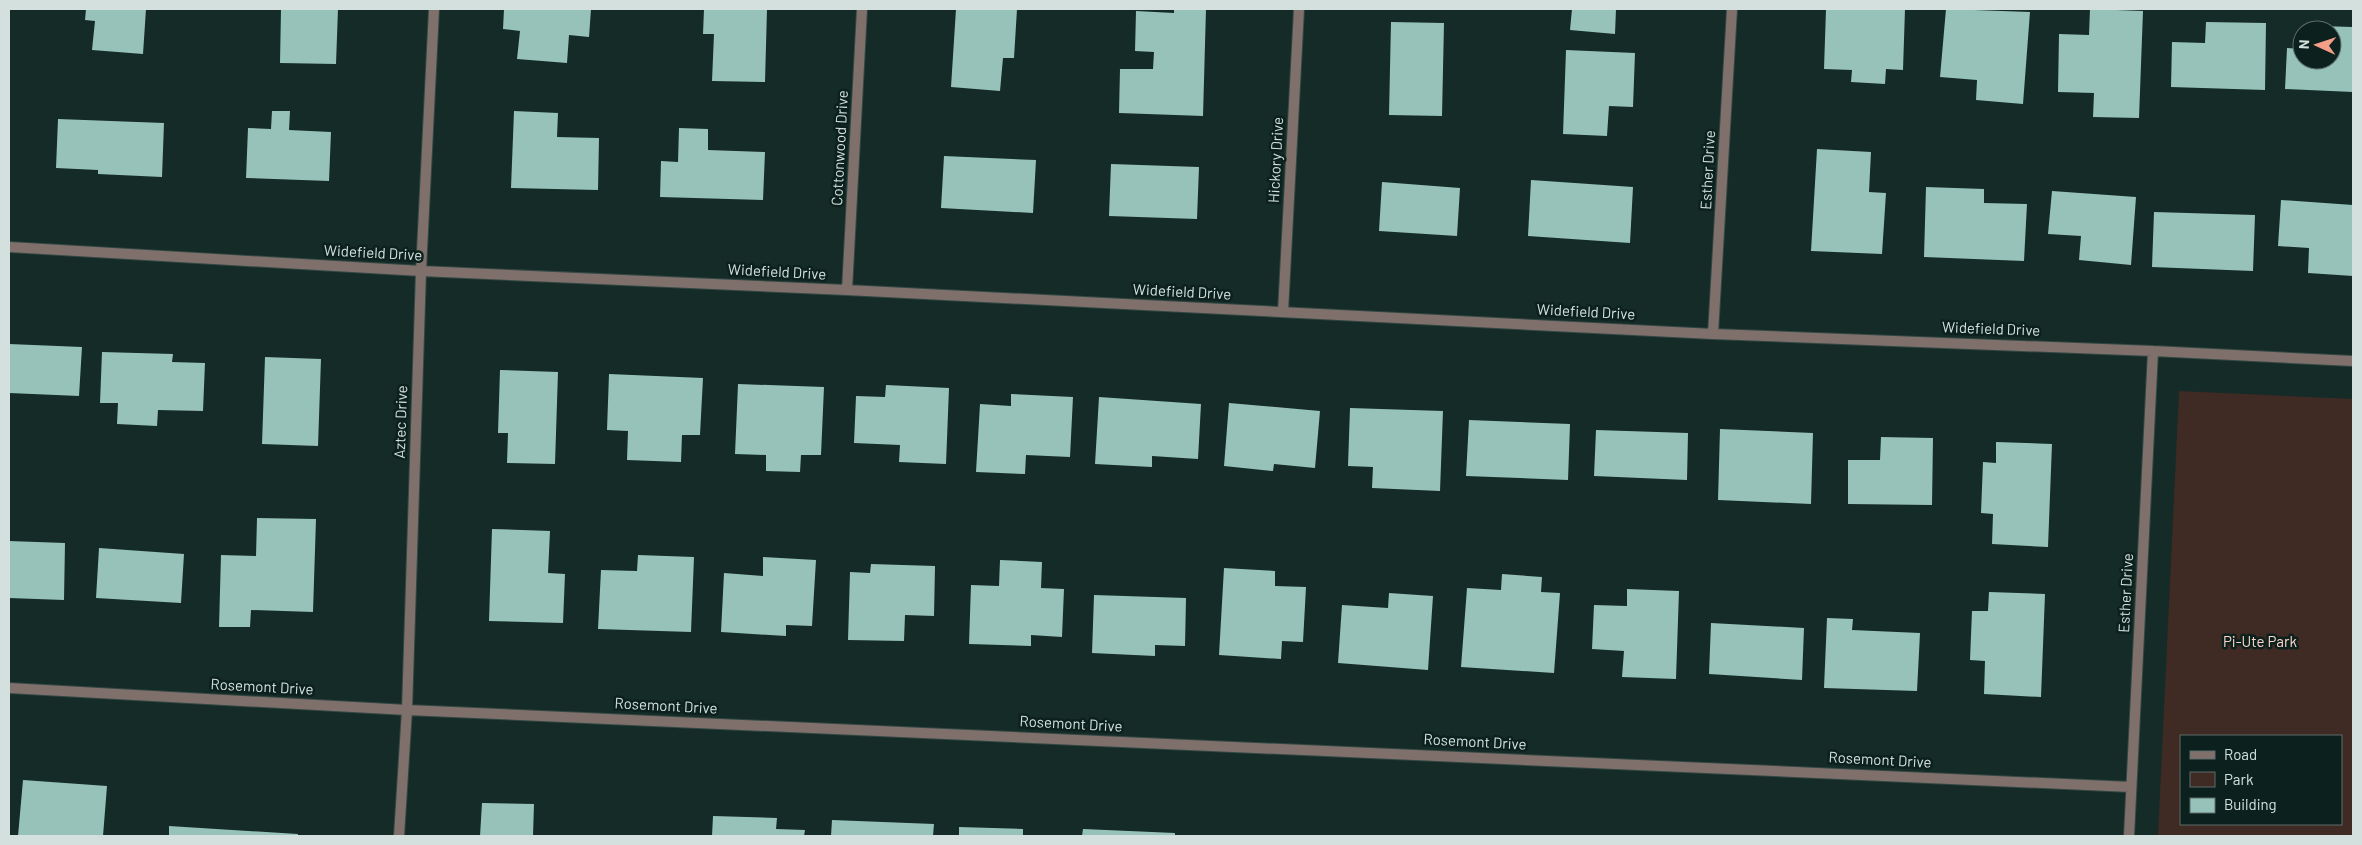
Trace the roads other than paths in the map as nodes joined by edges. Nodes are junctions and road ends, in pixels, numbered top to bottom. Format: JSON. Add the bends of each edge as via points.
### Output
{"nodes":[{"id":1,"x":434,"y":9,"type":"edge"},
{"id":2,"x":862,"y":9,"type":"edge"},
{"id":3,"x":1299,"y":9,"type":"edge"},
{"id":4,"x":1732,"y":9,"type":"edge"},
{"id":5,"x":9,"y":247,"type":"edge"},
{"id":6,"x":421,"y":271,"type":"junction"},
{"id":7,"x":847,"y":290,"type":"junction"},
{"id":8,"x":1283,"y":312,"type":"junction"},
{"id":9,"x":1713,"y":334,"type":"junction"},
{"id":10,"x":2153,"y":351,"type":"junction"},
{"id":11,"x":2353,"y":361,"type":"edge"},
{"id":12,"x":9,"y":688,"type":"edge"},
{"id":13,"x":407,"y":710,"type":"junction"},
{"id":14,"x":2131,"y":786,"type":"junction"},
{"id":15,"x":399,"y":836,"type":"edge"},
{"id":16,"x":2129,"y":836,"type":"edge"}],
"edges":[{"from":1,"to":6,"type":"street","name":"Aztec Drive"},
{"from":2,"to":7,"type":"street","name":"Cottonwood Drive"},
{"from":3,"to":8,"type":"street","name":"Hickory Drive"},
{"from":4,"to":9,"type":"street","name":"Esther Drive"},
{"from":5,"to":6,"type":"street","name":"Widefield Drive"},
{"from":6,"to":7,"type":"street","name":"Widefield Drive"},
{"from":6,"to":13,"type":"street","name":"Aztec Drive"},
{"from":7,"to":8,"type":"street","name":"Widefield Drive"},
{"from":8,"to":9,"type":"street","name":"Widefield Drive"},
{"from":9,"to":10,"type":"street","name":"Widefield Drive"},
{"from":10,"to":11,"type":"street","name":"Widefield Drive"},
{"from":10,"to":14,"type":"street","name":"Esther Drive"},
{"from":12,"to":13,"type":"street","name":"Rosemont Drive"},
{"from":13,"to":14,"type":"street","name":"Rosemont Drive"},
{"from":13,"to":15,"type":"street","name":"Aztec Drive"},
{"from":14,"to":16,"type":"street","name":"Esther Drive"}]}
